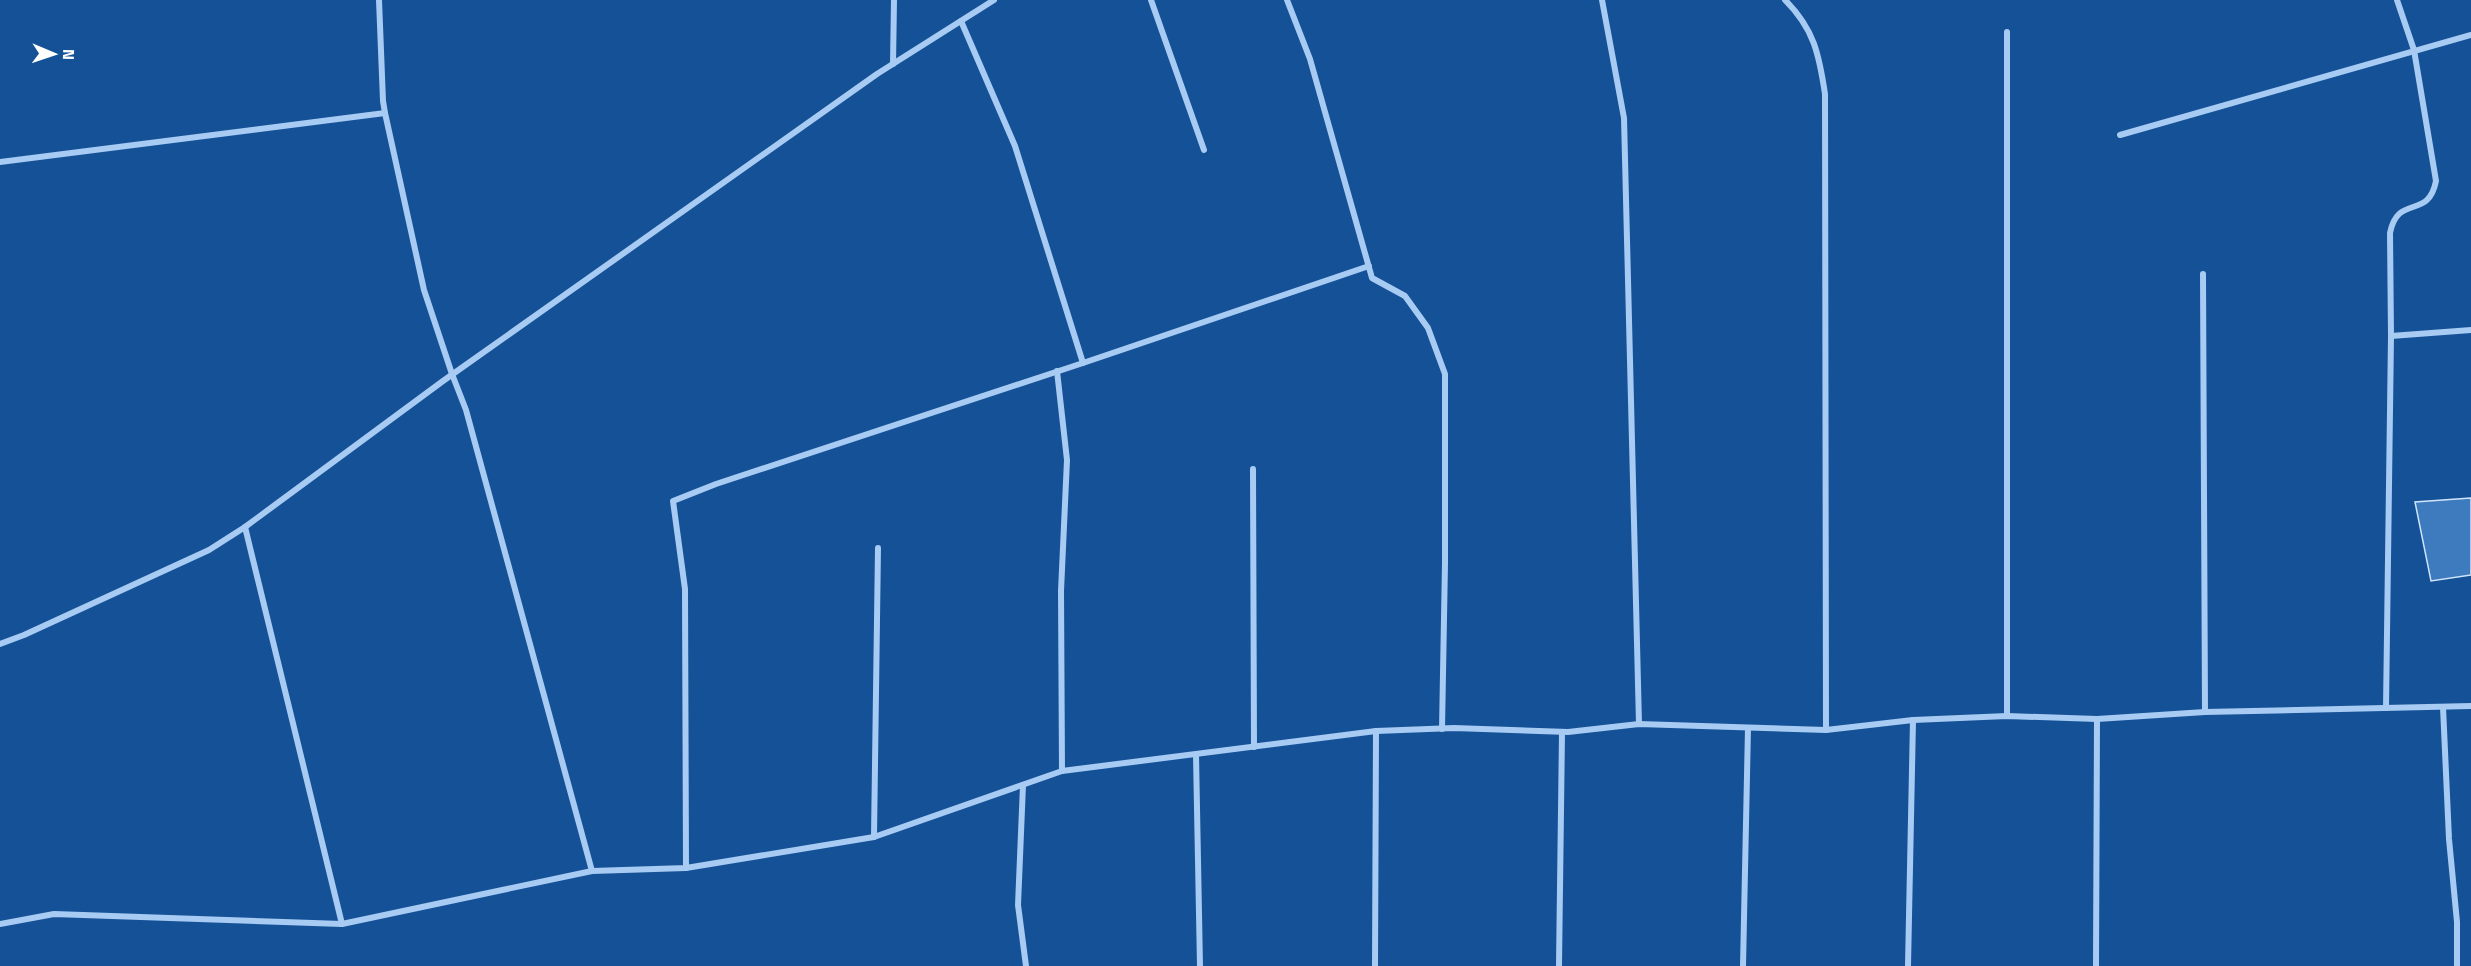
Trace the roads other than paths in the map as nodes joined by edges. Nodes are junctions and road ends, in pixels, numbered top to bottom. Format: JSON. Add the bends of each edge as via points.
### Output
{"nodes":[{"id":1,"x":379,"y":0,"type":"edge"},
{"id":2,"x":894,"y":0,"type":"edge"},
{"id":3,"x":994,"y":0,"type":"edge"},
{"id":4,"x":1151,"y":0,"type":"edge"},
{"id":5,"x":1287,"y":0,"type":"edge"},
{"id":6,"x":1602,"y":0,"type":"edge"},
{"id":7,"x":1785,"y":0,"type":"edge"},
{"id":8,"x":2397,"y":0,"type":"edge"},
{"id":9,"x":961,"y":21,"type":"junction"},
{"id":10,"x":2007,"y":32,"type":"dead end"},
{"id":11,"x":2471,"y":35,"type":"edge"},
{"id":12,"x":2414,"y":50,"type":"junction"},
{"id":13,"x":893,"y":64,"type":"junction"},
{"id":14,"x":385,"y":113,"type":"junction"},
{"id":15,"x":2120,"y":135,"type":"dead end"},
{"id":16,"x":1204,"y":150,"type":"dead end"},
{"id":17,"x":0,"y":162,"type":"edge"},
{"id":18,"x":1369,"y":266,"type":"junction"},
{"id":19,"x":2203,"y":274,"type":"dead end"},
{"id":20,"x":2471,"y":330,"type":"edge"},
{"id":21,"x":2391,"y":336,"type":"junction"},
{"id":22,"x":1083,"y":363,"type":"junction"},
{"id":23,"x":1057,"y":371,"type":"junction"},
{"id":24,"x":452,"y":374,"type":"junction"},
{"id":25,"x":1253,"y":469,"type":"dead end"},
{"id":26,"x":245,"y":526,"type":"junction"},
{"id":27,"x":878,"y":548,"type":"dead end"},
{"id":28,"x":0,"y":644,"type":"edge"},
{"id":29,"x":2471,"y":706,"type":"edge"},
{"id":30,"x":2443,"y":707,"type":"junction"},
{"id":31,"x":2386,"y":708,"type":"junction"},
{"id":32,"x":2205,"y":712,"type":"junction"},
{"id":33,"x":2007,"y":716,"type":"junction"},
{"id":34,"x":2097,"y":719,"type":"junction"},
{"id":35,"x":1913,"y":720,"type":"junction"},
{"id":36,"x":1639,"y":724,"type":"junction"},
{"id":37,"x":1748,"y":728,"type":"junction"},
{"id":38,"x":1442,"y":729,"type":"junction"},
{"id":39,"x":1826,"y":730,"type":"junction"},
{"id":40,"x":1376,"y":731,"type":"junction"},
{"id":41,"x":1562,"y":732,"type":"junction"},
{"id":42,"x":1254,"y":747,"type":"junction"},
{"id":43,"x":1196,"y":755,"type":"junction"},
{"id":44,"x":1062,"y":771,"type":"junction"},
{"id":45,"x":1023,"y":785,"type":"junction"},
{"id":46,"x":874,"y":837,"type":"junction"},
{"id":47,"x":686,"y":868,"type":"junction"},
{"id":48,"x":592,"y":871,"type":"junction"},
{"id":49,"x":0,"y":924,"type":"edge"},
{"id":50,"x":342,"y":924,"type":"junction"},
{"id":51,"x":1026,"y":966,"type":"edge"},
{"id":52,"x":1200,"y":966,"type":"edge"},
{"id":53,"x":1375,"y":966,"type":"edge"},
{"id":54,"x":1559,"y":966,"type":"edge"},
{"id":55,"x":1743,"y":966,"type":"edge"},
{"id":56,"x":1908,"y":966,"type":"edge"},
{"id":57,"x":2096,"y":966,"type":"edge"},
{"id":58,"x":2457,"y":966,"type":"edge"}],
"edges":[{"from":1,"to":14,"type":"street"},
{"from":2,"to":13,"type":"street"},
{"from":3,"to":9,"type":"street"},
{"from":4,"to":16,"type":"street"},
{"from":5,"to":18,"type":"street","via":[[1310,58]]},
{"from":6,"to":36,"type":"street","via":[[1624,118]]},
{"from":7,"to":39,"type":"street","via":[[1801,16],[1814,40],[1824,94]]},
{"from":8,"to":12,"type":"street"},
{"from":9,"to":13,"type":"street"},
{"from":9,"to":22,"type":"street","via":[[1015,146]]},
{"from":10,"to":33,"type":"street"},
{"from":11,"to":12,"type":"street"},
{"from":12,"to":15,"type":"street"},
{"from":12,"to":21,"type":"street","via":[[2436,181],[2434,195],[2426,202],[2401,211],[2392,219]]},
{"from":13,"to":24,"type":"street"},
{"from":14,"to":17,"type":"street"},
{"from":14,"to":24,"type":"street","via":[[424,290]]},
{"from":18,"to":22,"type":"street"},
{"from":18,"to":38,"type":"street","via":[[1372,278],[1406,296],[1428,328],[1445,374]]},
{"from":19,"to":32,"type":"street"},
{"from":20,"to":21,"type":"street"},
{"from":21,"to":31,"type":"street"},
{"from":22,"to":23,"type":"street"},
{"from":23,"to":44,"type":"street","via":[[1067,460],[1061,591]]},
{"from":23,"to":47,"type":"street","via":[[673,501],[685,589]]},
{"from":24,"to":26,"type":"street"},
{"from":24,"to":48,"type":"street","via":[[466,410]]},
{"from":25,"to":42,"type":"street"},
{"from":26,"to":28,"type":"street","via":[[209,550]]},
{"from":26,"to":50,"type":"street"},
{"from":27,"to":46,"type":"street"},
{"from":29,"to":30,"type":"street"},
{"from":30,"to":31,"type":"street"},
{"from":30,"to":58,"type":"street"},
{"from":31,"to":32,"type":"street"},
{"from":32,"to":34,"type":"street"},
{"from":33,"to":34,"type":"street"},
{"from":33,"to":35,"type":"street"},
{"from":34,"to":57,"type":"street"},
{"from":35,"to":39,"type":"street"},
{"from":35,"to":56,"type":"street"},
{"from":36,"to":37,"type":"street"},
{"from":36,"to":41,"type":"street"},
{"from":37,"to":39,"type":"street"},
{"from":37,"to":55,"type":"street"},
{"from":38,"to":40,"type":"street"},
{"from":38,"to":41,"type":"street"},
{"from":40,"to":42,"type":"street"},
{"from":40,"to":53,"type":"street"},
{"from":41,"to":54,"type":"street"},
{"from":42,"to":43,"type":"street"},
{"from":43,"to":44,"type":"street"},
{"from":43,"to":52,"type":"street"},
{"from":44,"to":45,"type":"street"},
{"from":45,"to":46,"type":"street"},
{"from":45,"to":51,"type":"street","via":[[1018,905]]},
{"from":46,"to":47,"type":"street"},
{"from":47,"to":48,"type":"street"},
{"from":48,"to":50,"type":"street"},
{"from":49,"to":50,"type":"street","via":[[54,914]]}]}
